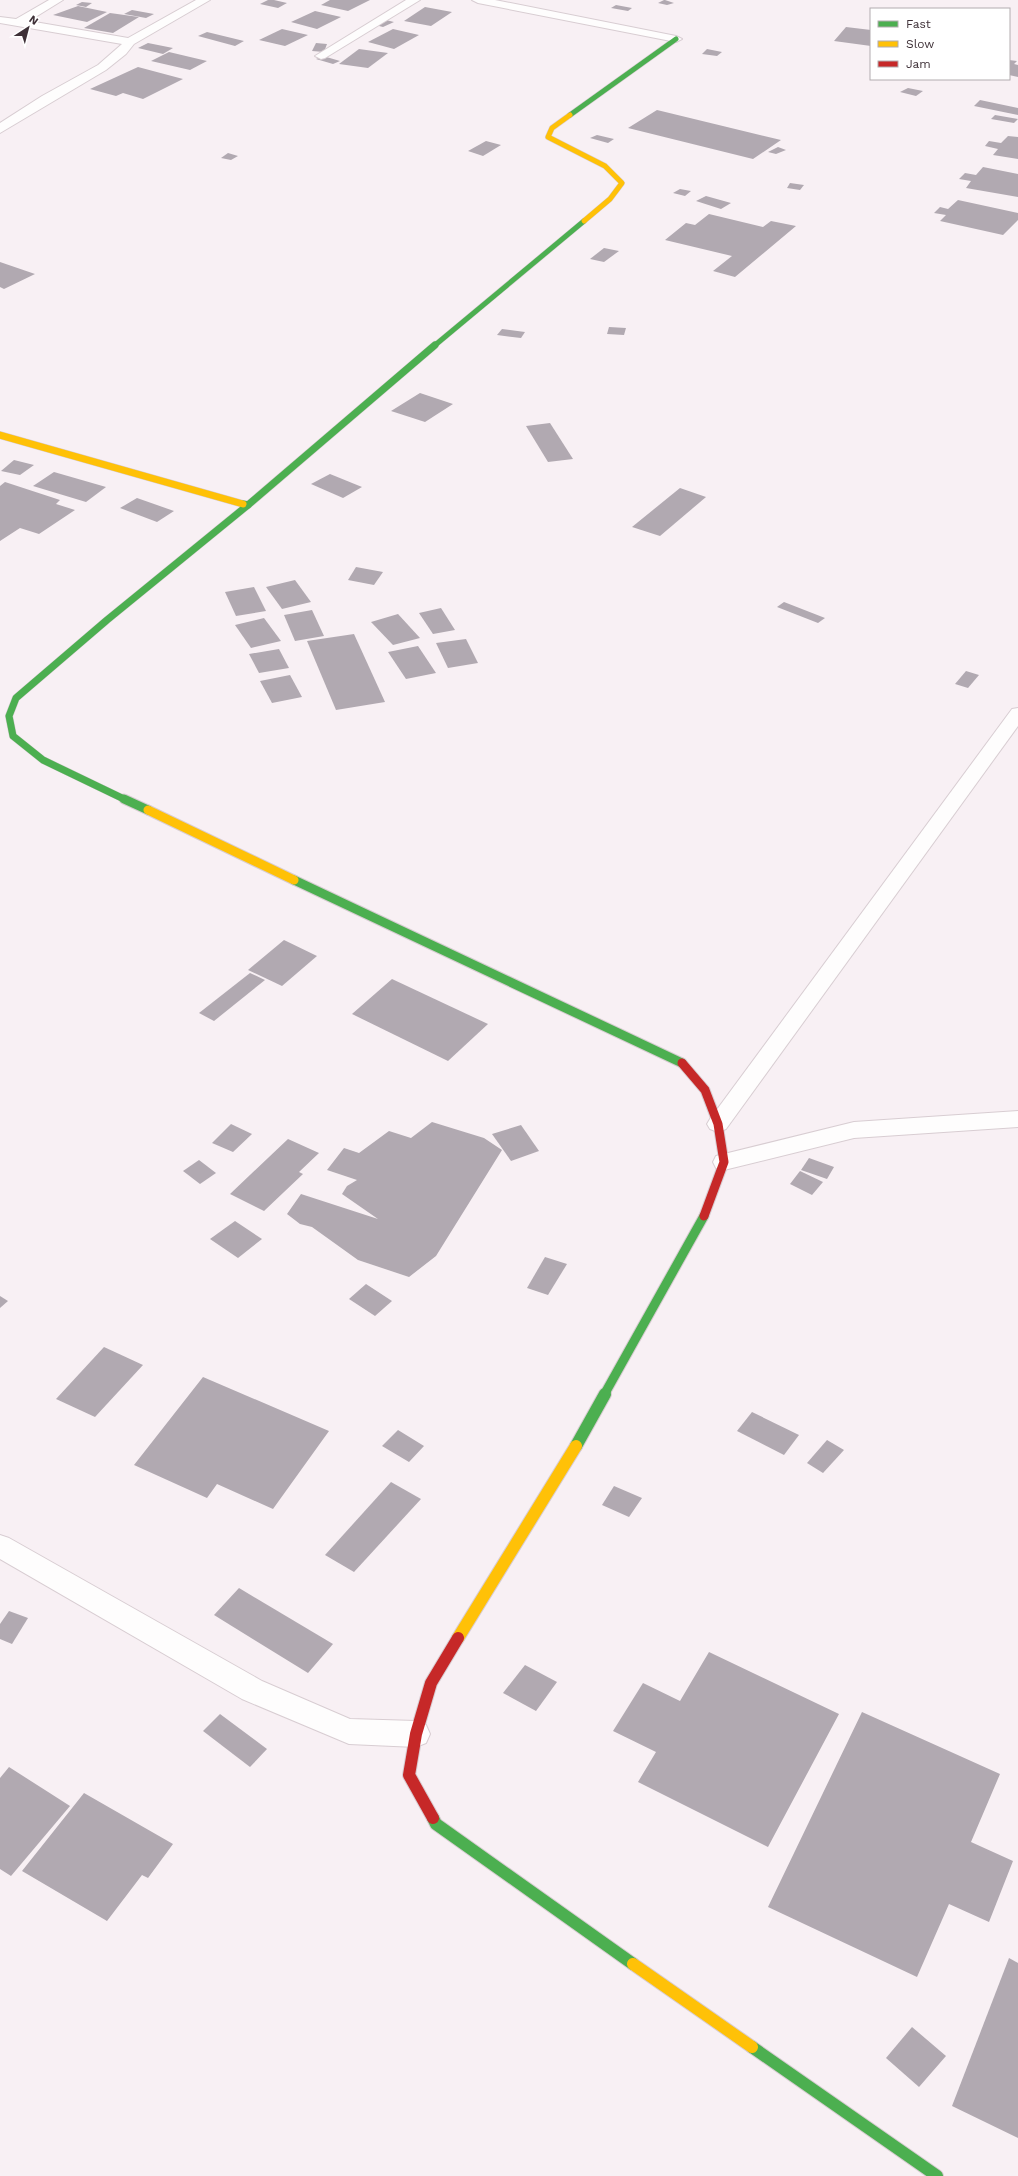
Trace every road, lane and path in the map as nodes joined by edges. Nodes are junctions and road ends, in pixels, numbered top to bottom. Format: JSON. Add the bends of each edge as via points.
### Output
{"nodes":[{"id":1,"x":57,"y":0,"type":"edge"},
{"id":2,"x":204,"y":0,"type":"edge"},
{"id":3,"x":414,"y":0,"type":"edge"},
{"id":4,"x":478,"y":0,"type":"edge"},
{"id":5,"x":0,"y":20,"type":"edge"},
{"id":6,"x":18,"y":23,"type":"junction"},
{"id":7,"x":676,"y":39,"type":"joint"},
{"id":8,"x":130,"y":42,"type":"junction"},
{"id":9,"x":321,"y":56,"type":"dead end"},
{"id":10,"x":0,"y":129,"type":"edge"},
{"id":11,"x":0,"y":435,"type":"edge"},
{"id":12,"x":248,"y":504,"type":"junction"},
{"id":13,"x":1018,"y":713,"type":"edge"},
{"id":14,"x":1018,"y":1119,"type":"edge"},
{"id":15,"x":718,"y":1124,"type":"junction"},
{"id":16,"x":724,"y":1162,"type":"junction"},
{"id":17,"x":0,"y":1546,"type":"edge"},
{"id":18,"x":416,"y":1734,"type":"junction"},
{"id":19,"x":937,"y":2176,"type":"edge"}],
"edges":[{"from":1,"to":6,"type":"street"},
{"from":2,"to":8,"type":"street"},
{"from":3,"to":9,"type":"street"},
{"from":4,"to":7,"type":"street"},
{"from":5,"to":6,"type":"street"},
{"from":6,"to":8,"type":"street"},
{"from":7,"to":12,"type":"street","via":[[552,128],[548,137],[561,147],[593,158],[612,170],[622,183],[610,199]]},
{"from":8,"to":10,"type":"street","via":[[108,65],[46,99]]},
{"from":11,"to":12,"type":"street"},
{"from":12,"to":15,"type":"street","via":[[106,620],[16,698],[9,716],[13,736],[43,760],[680,1061],[705,1090]]},
{"from":13,"to":15,"type":"street"},
{"from":14,"to":16,"type":"street","via":[[854,1130]]},
{"from":15,"to":16,"type":"street"},
{"from":16,"to":18,"type":"street","via":[[706,1212],[591,1422],[431,1683]]},
{"from":17,"to":18,"type":"street","via":[[252,1690],[350,1731]]},
{"from":18,"to":19,"type":"street","via":[[409,1775],[436,1824],[502,1873]]}]}
